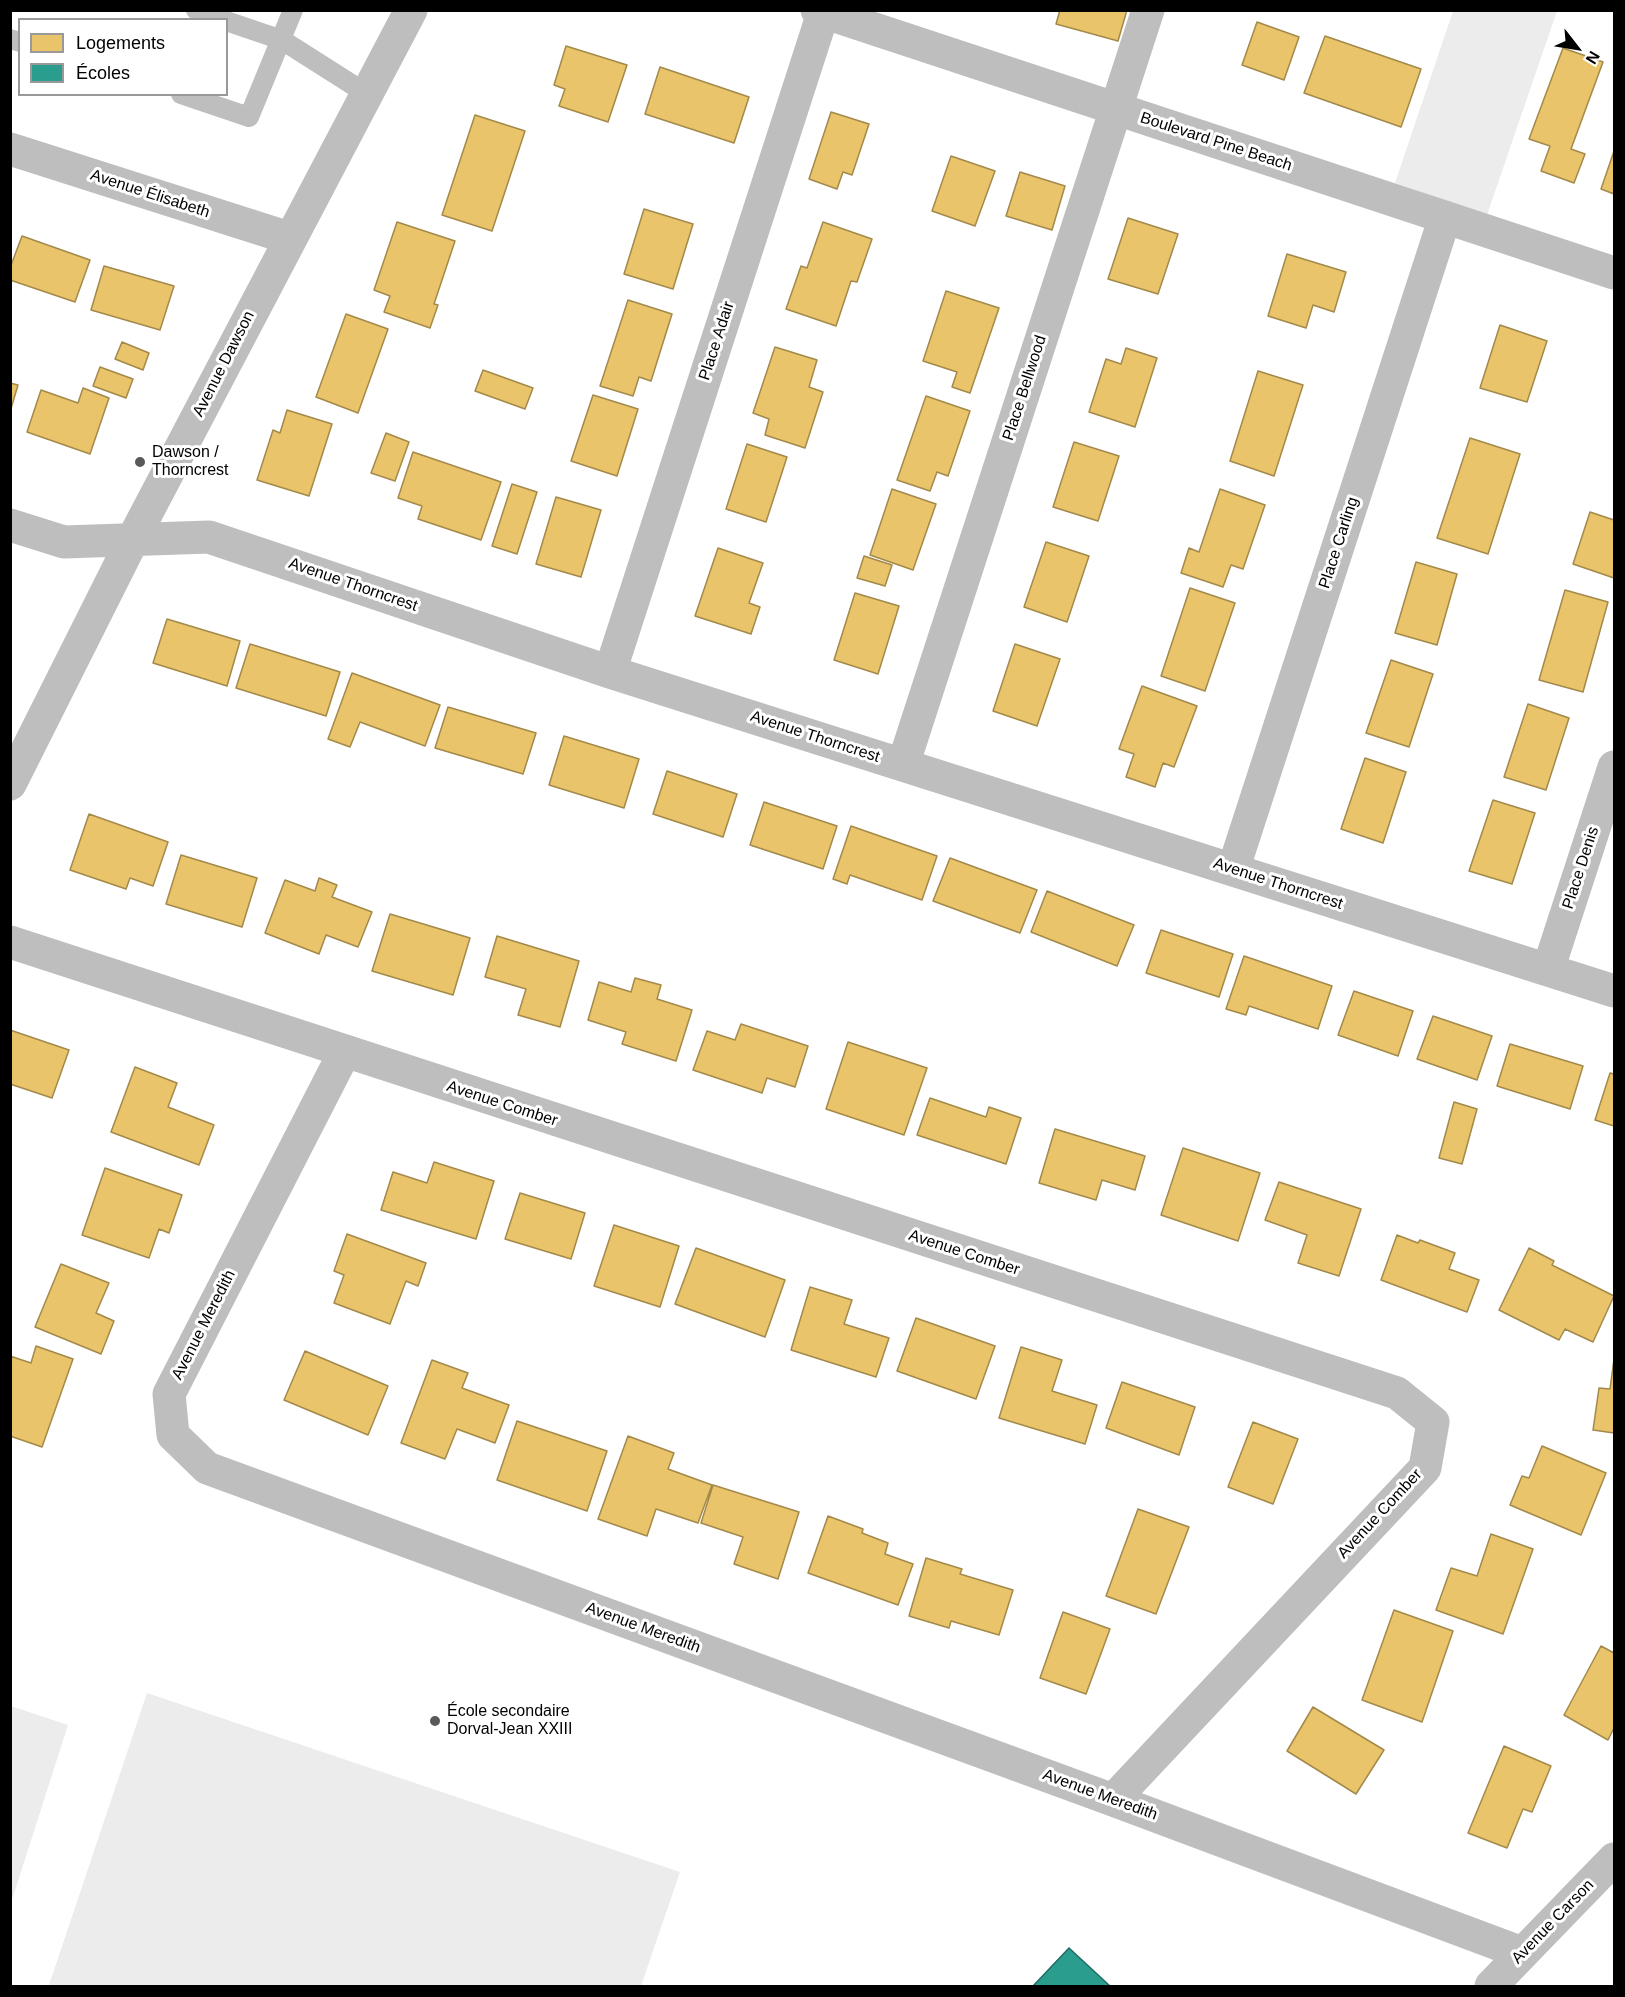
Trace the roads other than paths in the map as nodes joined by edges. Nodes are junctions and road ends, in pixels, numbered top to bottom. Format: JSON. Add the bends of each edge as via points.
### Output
{"nodes":[{"id":1,"x":196,"y":10,"type":"edge"},
{"id":2,"x":293,"y":10,"type":"edge"},
{"id":3,"x":411,"y":10,"type":"edge"},
{"id":4,"x":1148,"y":10,"type":"edge"},
{"id":5,"x":822,"y":11,"type":"edge"},
{"id":6,"x":218,"y":18,"type":"edge"},
{"id":7,"x":228,"y":21,"type":"edge"},
{"id":8,"x":282,"y":40,"type":"junction"},
{"id":9,"x":367,"y":94,"type":"junction"},
{"id":10,"x":187,"y":96,"type":"edge"},
{"id":11,"x":1116,"y":109,"type":"junction"},
{"id":12,"x":10,"y":149,"type":"edge"},
{"id":13,"x":1444,"y":217,"type":"junction"},
{"id":14,"x":289,"y":238,"type":"junction"},
{"id":15,"x":1614,"y":273,"type":"edge"},
{"id":16,"x":10,"y":525,"type":"edge"},
{"id":17,"x":133,"y":539,"type":"junction"},
{"id":18,"x":610,"y":672,"type":"junction"},
{"id":19,"x":903,"y":765,"type":"junction"},
{"id":20,"x":1614,"y":767,"type":"edge"},
{"id":21,"x":10,"y":784,"type":"edge"},
{"id":22,"x":1233,"y":870,"type":"junction"},
{"id":23,"x":10,"y":942,"type":"edge"},
{"id":24,"x":1548,"y":970,"type":"junction"},
{"id":25,"x":1614,"y":991,"type":"edge"},
{"id":26,"x":344,"y":1053,"type":"junction"},
{"id":27,"x":1113,"y":1800,"type":"junction"},
{"id":28,"x":1614,"y":1859,"type":"edge"},
{"id":29,"x":1522,"y":1953,"type":"junction"},
{"id":30,"x":1491,"y":1986,"type":"edge"}],
"edges":[{"from":1,"to":6,"type":"lane"},
{"from":2,"to":8,"type":"lane"},
{"from":3,"to":9,"type":"street","name":"Avenue Dawson"},
{"from":4,"to":11,"type":"street","name":"Place Bellwood"},
{"from":5,"to":11,"type":"street","name":"Boulevard Pine Beach"},
{"from":5,"to":18,"type":"street","name":"Place Adair"},
{"from":7,"to":8,"type":"lane"},
{"from":8,"to":9,"type":"lane"},
{"from":8,"to":10,"type":"lane","via":[[249,117]]},
{"from":9,"to":14,"type":"street","name":"Avenue Dawson"},
{"from":11,"to":13,"type":"street","name":"Boulevard Pine Beach"},
{"from":11,"to":19,"type":"street","name":"Place Bellwood"},
{"from":12,"to":14,"type":"street","name":"Avenue Élisabeth"},
{"from":13,"to":15,"type":"street","name":"Boulevard Pine Beach"},
{"from":13,"to":22,"type":"street","name":"Place Carling"},
{"from":14,"to":17,"type":"street","name":"Avenue Dawson"},
{"from":16,"to":17,"type":"street","name":"Avenue Thorncrest","via":[[64,542]]},
{"from":17,"to":18,"type":"street","name":"Avenue Thorncrest","via":[[209,537]]},
{"from":17,"to":21,"type":"street","name":"Avenue Dawson"},
{"from":18,"to":19,"type":"street","name":"Avenue Thorncrest"},
{"from":19,"to":22,"type":"street","name":"Avenue Thorncrest"},
{"from":20,"to":24,"type":"street","name":"Place Denis"},
{"from":22,"to":24,"type":"street","name":"Avenue Thorncrest"},
{"from":23,"to":26,"type":"street","name":"Avenue Comber"},
{"from":24,"to":25,"type":"street","name":"Avenue Thorncrest"},
{"from":26,"to":27,"type":"street","name":"Avenue Meredith","via":[[169,1394],[173,1435],[207,1468]]},
{"from":26,"to":27,"type":"street","name":"Avenue Comber","via":[[1396,1393],[1433,1422],[1425,1468]]},
{"from":27,"to":29,"type":"street","name":"Avenue Meredith"},
{"from":28,"to":29,"type":"street","name":"Avenue Carson"},
{"from":29,"to":30,"type":"street","name":"Avenue Carson"}]}
